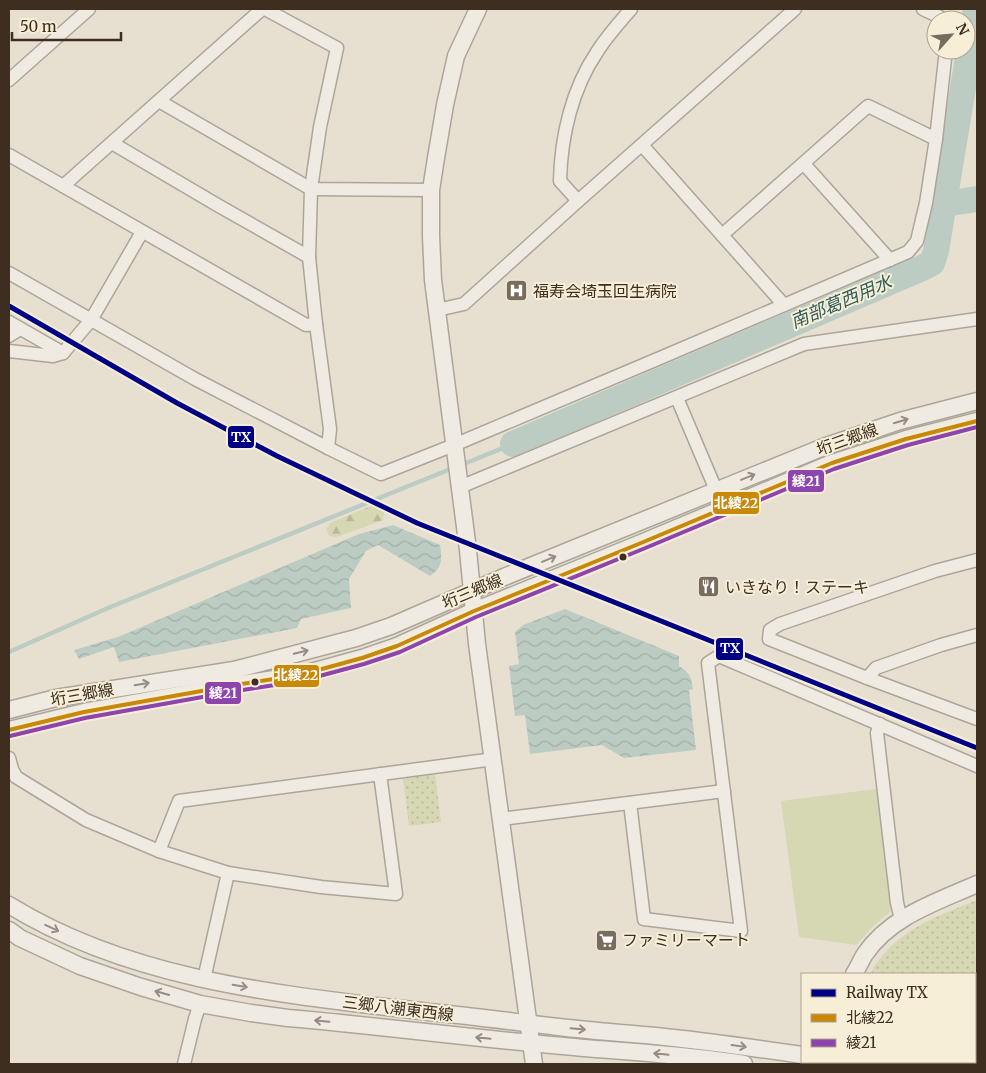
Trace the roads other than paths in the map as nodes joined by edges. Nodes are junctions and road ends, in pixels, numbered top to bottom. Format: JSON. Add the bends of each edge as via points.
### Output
{"nodes":[{"id":1,"x":89,"y":9,"type":"edge"},
{"id":2,"x":263,"y":9,"type":"edge"},
{"id":3,"x":631,"y":9,"type":"edge"},
{"id":4,"x":795,"y":9,"type":"edge"},
{"id":5,"x":474,"y":10,"type":"edge"},
{"id":6,"x":945,"y":60,"type":"edge"},
{"id":7,"x":9,"y":80,"type":"edge"},
{"id":8,"x":158,"y":101,"type":"junction"},
{"id":9,"x":936,"y":139,"type":"junction"},
{"id":10,"x":112,"y":143,"type":"junction"},
{"id":11,"x":642,"y":145,"type":"junction"},
{"id":12,"x":9,"y":155,"type":"edge"},
{"id":13,"x":804,"y":164,"type":"junction"},
{"id":14,"x":62,"y":186,"type":"junction"},
{"id":15,"x":311,"y":189,"type":"junction"},
{"id":16,"x":431,"y":190,"type":"junction"},
{"id":17,"x":578,"y":201,"type":"junction"},
{"id":18,"x":142,"y":232,"type":"junction"},
{"id":19,"x":722,"y":235,"type":"junction"},
{"id":20,"x":309,"y":257,"type":"junction"},
{"id":21,"x":890,"y":260,"type":"junction"},
{"id":22,"x":9,"y":274,"type":"edge"},
{"id":23,"x":784,"y":305,"type":"junction"},
{"id":24,"x":437,"y":310,"type":"junction"},
{"id":25,"x":977,"y":319,"type":"edge"},
{"id":26,"x":91,"y":320,"type":"junction"},
{"id":27,"x":9,"y":322,"type":"edge"},
{"id":28,"x":316,"y":324,"type":"junction"},
{"id":29,"x":20,"y":329,"type":"junction"},
{"id":30,"x":9,"y":336,"type":"edge"},
{"id":31,"x":9,"y":351,"type":"edge"},
{"id":32,"x":63,"y":353,"type":"junction"},
{"id":33,"x":677,"y":398,"type":"junction"},
{"id":34,"x":977,"y":402,"type":"edge"},
{"id":35,"x":977,"y":421,"type":"edge"},
{"id":36,"x":454,"y":447,"type":"junction"},
{"id":37,"x":328,"y":448,"type":"junction"},
{"id":38,"x":460,"y":485,"type":"junction"},
{"id":39,"x":716,"y":490,"type":"junction"},
{"id":40,"x":977,"y":560,"type":"edge"},
{"id":41,"x":472,"y":591,"type":"junction"},
{"id":42,"x":474,"y":611,"type":"junction"},
{"id":43,"x":977,"y":635,"type":"edge"},
{"id":44,"x":867,"y":678,"type":"junction"},
{"id":45,"x":9,"y":710,"type":"edge"},
{"id":46,"x":977,"y":719,"type":"edge"},
{"id":47,"x":880,"y":724,"type":"junction"},
{"id":48,"x":9,"y":730,"type":"edge"},
{"id":49,"x":9,"y":758,"type":"edge"},
{"id":50,"x":494,"y":759,"type":"junction"},
{"id":51,"x":977,"y":766,"type":"edge"},
{"id":52,"x":380,"y":774,"type":"junction"},
{"id":53,"x":724,"y":791,"type":"junction"},
{"id":54,"x":630,"y":803,"type":"junction"},
{"id":55,"x":502,"y":819,"type":"junction"},
{"id":56,"x":159,"y":850,"type":"junction"},
{"id":57,"x":228,"y":873,"type":"junction"},
{"id":58,"x":977,"y":884,"type":"edge"},
{"id":59,"x":9,"y":905,"type":"edge"},
{"id":60,"x":901,"y":919,"type":"junction"},
{"id":61,"x":9,"y":930,"type":"edge"},
{"id":62,"x":855,"y":973,"type":"edge"},
{"id":63,"x":204,"y":979,"type":"junction"},
{"id":64,"x":200,"y":1004,"type":"junction"},
{"id":65,"x":529,"y":1023,"type":"junction"},
{"id":66,"x":532,"y":1043,"type":"junction"},
{"id":67,"x":801,"y":1055,"type":"edge"},
{"id":68,"x":184,"y":1064,"type":"edge"},
{"id":69,"x":534,"y":1064,"type":"edge"},
{"id":70,"x":744,"y":1064,"type":"edge"}],
"edges":[{"from":1,"to":7,"type":"street"},
{"from":2,"to":8,"type":"street"},
{"from":2,"to":15,"type":"street","via":[[337,48]]},
{"from":3,"to":17,"type":"street","via":[[596,52],[584,74],[567,124],[560,181]]},
{"from":4,"to":11,"type":"street"},
{"from":5,"to":16,"type":"street","via":[[456,56]]},
{"from":6,"to":9,"type":"street"},
{"from":8,"to":10,"type":"street"},
{"from":8,"to":15,"type":"street"},
{"from":9,"to":13,"type":"street","via":[[868,106]]},
{"from":9,"to":21,"type":"street","via":[[917,241],[908,252]]},
{"from":10,"to":14,"type":"street"},
{"from":10,"to":20,"type":"street"},
{"from":11,"to":17,"type":"street"},
{"from":11,"to":19,"type":"street"},
{"from":12,"to":14,"type":"street"},
{"from":13,"to":19,"type":"street"},
{"from":13,"to":21,"type":"street"},
{"from":14,"to":18,"type":"street"},
{"from":15,"to":16,"type":"street"},
{"from":15,"to":20,"type":"street"},
{"from":16,"to":24,"type":"street"},
{"from":17,"to":24,"type":"street","via":[[464,304]]},
{"from":18,"to":26,"type":"street"},
{"from":18,"to":28,"type":"street","via":[[306,325]]},
{"from":19,"to":23,"type":"street"},
{"from":20,"to":28,"type":"street"},
{"from":21,"to":23,"type":"street"},
{"from":22,"to":26,"type":"street"},
{"from":23,"to":36,"type":"street"},
{"from":24,"to":36,"type":"street"},
{"from":25,"to":33,"type":"street","via":[[804,344]]},
{"from":26,"to":32,"type":"street"},
{"from":26,"to":37,"type":"street"},
{"from":27,"to":29,"type":"street"},
{"from":28,"to":37,"type":"street","via":[[330,429]]},
{"from":29,"to":30,"type":"street"},
{"from":29,"to":32,"type":"street"},
{"from":31,"to":32,"type":"street","via":[[53,356]]},
{"from":33,"to":38,"type":"street"},
{"from":33,"to":39,"type":"street"},
{"from":39,"to":34,"type":"street","name":"垳三郷線","one_way":true,"via":[[866,432],[908,418]]},
{"from":35,"to":42,"type":"street","name":"垳三郷線","via":[[906,439],[832,464]]},
{"from":36,"to":37,"type":"street","via":[[381,474]]},
{"from":36,"to":38,"type":"street"},
{"from":38,"to":41,"type":"street"},
{"from":41,"to":39,"type":"street","name":"垳三郷線","one_way":true},
{"from":40,"to":44,"type":"street","via":[[878,590],[770,630],[768,639]]},
{"from":41,"to":42,"type":"street"},
{"from":45,"to":41,"type":"street","name":"垳三郷線","one_way":true,"via":[[56,698],[234,670],[356,638]]},
{"from":42,"to":48,"type":"street","name":"垳三郷線","via":[[397,646],[300,675],[84,712]]},
{"from":42,"to":50,"type":"street"},
{"from":43,"to":44,"type":"street","via":[[876,668]]},
{"from":44,"to":46,"type":"street"},
{"from":47,"to":51,"type":"street"},
{"from":47,"to":53,"type":"street","via":[[719,656],[708,663]]},
{"from":47,"to":60,"type":"street","via":[[877,732]]},
{"from":49,"to":56,"type":"street","via":[[16,777],[86,820]]},
{"from":50,"to":52,"type":"street"},
{"from":50,"to":55,"type":"street"},
{"from":52,"to":56,"type":"street","via":[[179,801]]},
{"from":52,"to":57,"type":"street","via":[[396,894]]},
{"from":53,"to":54,"type":"street"},
{"from":53,"to":54,"type":"street","via":[[741,931],[644,919]]},
{"from":54,"to":55,"type":"street"},
{"from":55,"to":65,"type":"street"},
{"from":56,"to":57,"type":"street"},
{"from":57,"to":63,"type":"street"},
{"from":58,"to":60,"type":"street"},
{"from":59,"to":63,"type":"street","name":"三郷八潮東西線","one_way":true,"via":[[83,943],[149,966]]},
{"from":60,"to":62,"type":"street","via":[[877,940]]},
{"from":64,"to":61,"type":"street","name":"三郷八潮東西線","one_way":true,"via":[[80,966]]},
{"from":63,"to":65,"type":"street","name":"三郷八潮東西線","one_way":true,"via":[[344,1002]]},
{"from":66,"to":64,"type":"street","name":"三郷八潮東西線","one_way":true,"via":[[288,1018]]},
{"from":64,"to":68,"type":"street"},
{"from":65,"to":66,"type":"street"},
{"from":65,"to":67,"type":"street","name":"三郷八潮東西線","one_way":true},
{"from":66,"to":69,"type":"street"},
{"from":70,"to":66,"type":"street","name":"三郷八潮東西線","one_way":true}]}
